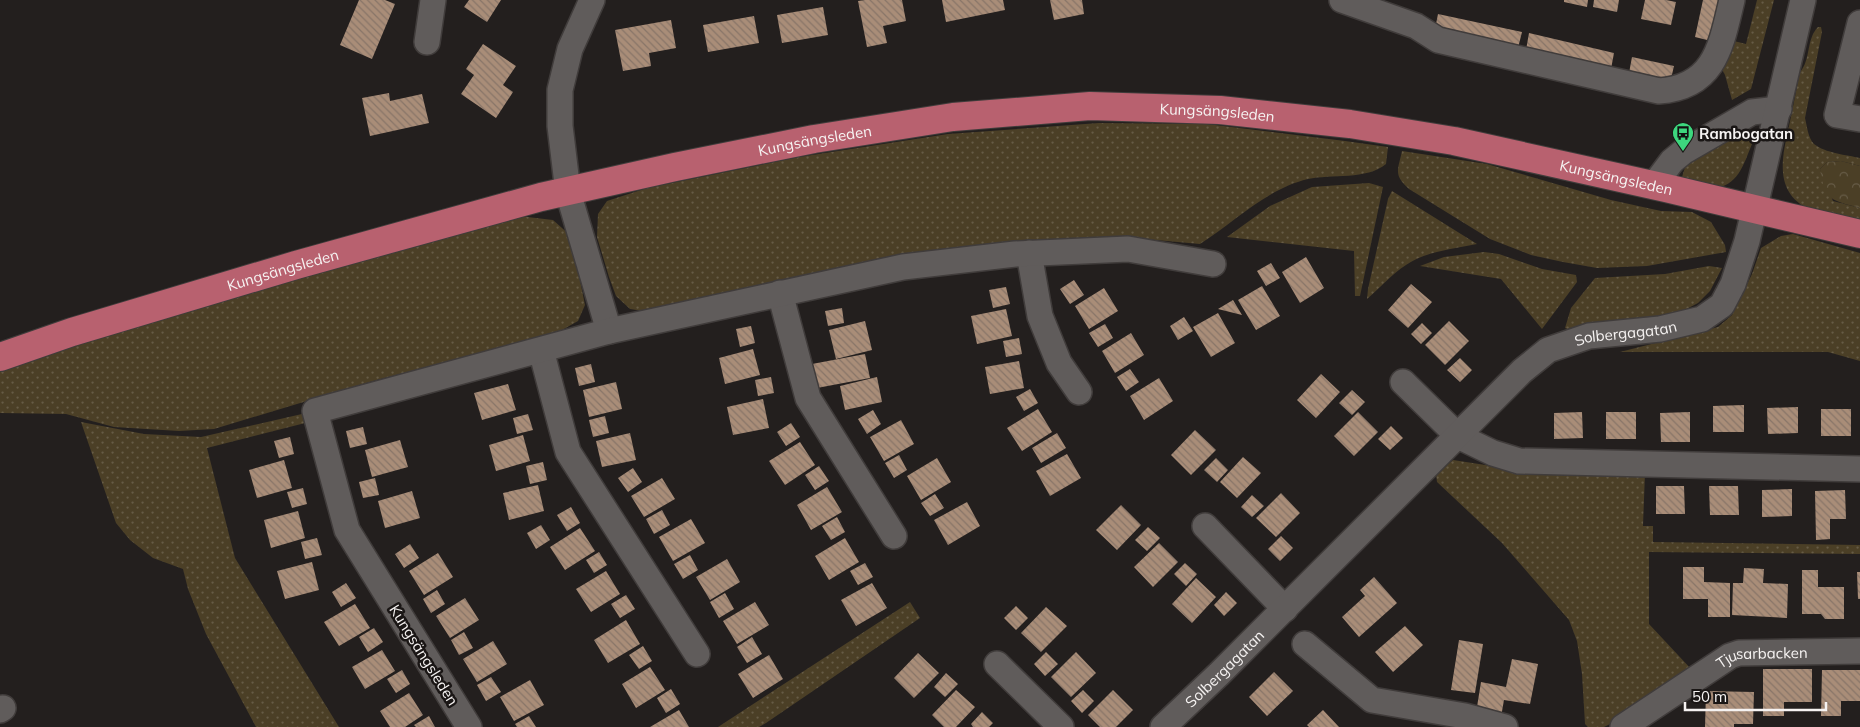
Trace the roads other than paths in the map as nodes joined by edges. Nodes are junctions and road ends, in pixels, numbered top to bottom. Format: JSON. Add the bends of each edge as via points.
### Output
{"nodes":[{"id":1,"x":433,"y":0,"type":"edge"},
{"id":2,"x":592,"y":0,"type":"edge"},
{"id":3,"x":1342,"y":0,"type":"edge"},
{"id":4,"x":1732,"y":0,"type":"edge"},
{"id":5,"x":1803,"y":0,"type":"edge"},
{"id":6,"x":1860,"y":23,"type":"edge"},
{"id":7,"x":427,"y":42,"type":"dead end"},
{"id":8,"x":1779,"y":109,"type":"junction"},
{"id":9,"x":1860,"y":119,"type":"edge"},
{"id":10,"x":1656,"y":186,"type":"junction"},
{"id":11,"x":568,"y":192,"type":"junction"},
{"id":12,"x":1755,"y":209,"type":"junction"},
{"id":13,"x":1860,"y":234,"type":"edge"},
{"id":14,"x":1029,"y":253,"type":"junction"},
{"id":15,"x":1212,"y":264,"type":"dead end"},
{"id":16,"x":780,"y":293,"type":"junction"},
{"id":17,"x":609,"y":331,"type":"junction"},
{"id":18,"x":541,"y":350,"type":"junction"},
{"id":19,"x":0,"y":357,"type":"edge"},
{"id":20,"x":1403,"y":382,"type":"dead end"},
{"id":21,"x":1079,"y":392,"type":"dead end"},
{"id":22,"x":1458,"y":436,"type":"junction"},
{"id":23,"x":1860,"y":469,"type":"edge"},
{"id":24,"x":1205,"y":526,"type":"dead end"},
{"id":25,"x":894,"y":536,"type":"dead end"},
{"id":26,"x":1285,"y":609,"type":"junction"},
{"id":27,"x":1305,"y":644,"type":"dead end"},
{"id":28,"x":1860,"y":651,"type":"edge"},
{"id":29,"x":697,"y":654,"type":"dead end"},
{"id":30,"x":997,"y":664,"type":"dead end"},
{"id":31,"x":469,"y":727,"type":"edge"},
{"id":32,"x":1061,"y":727,"type":"edge"},
{"id":33,"x":1163,"y":727,"type":"edge"},
{"id":34,"x":1505,"y":727,"type":"edge"},
{"id":35,"x":1623,"y":727,"type":"edge"}],
"edges":[{"from":1,"to":7,"type":"street"},
{"from":2,"to":11,"type":"street","via":[[570,49],[560,90],[560,126]]},
{"from":3,"to":4,"type":"street","via":[[1416,26],[1438,40],[1659,91],[1675,90],[1695,82],[1712,62],[1722,42]]},
{"from":5,"to":8,"type":"street"},
{"from":6,"to":9,"type":"street","via":[[1837,115]]},
{"from":8,"to":10,"type":"street","via":[[1752,112],[1683,152],[1672,160]]},
{"from":8,"to":12,"type":"street"},
{"from":10,"to":11,"type":"main road","name":"Kungsängsleden","via":[[1454,141],[1350,124],[1220,110],[1090,106],[953,117],[814,139]]},
{"from":10,"to":12,"type":"main road","name":"Kungsängsleden"},
{"from":11,"to":17,"type":"street"},
{"from":11,"to":19,"type":"main road","name":"Kungsängsleden","via":[[296,265],[72,332]]},
{"from":12,"to":13,"type":"main road","name":"Kungsängsleden"},
{"from":12,"to":22,"type":"street","name":"Solbergagatan","via":[[1734,284],[1722,305],[1702,319],[1669,327],[1589,336],[1548,350],[1522,371]]},
{"from":14,"to":15,"type":"street","name":"Kungsängsleden","via":[[1128,249]]},
{"from":14,"to":16,"type":"street","name":"Kungsängsleden","via":[[903,266]]},
{"from":14,"to":21,"type":"street","via":[[1040,316],[1059,363]]},
{"from":16,"to":17,"type":"street","name":"Kungsängsleden"},
{"from":16,"to":25,"type":"street","via":[[808,398]]},
{"from":17,"to":18,"type":"street","name":"Kungsängsleden"},
{"from":18,"to":29,"type":"street","via":[[568,452]]},
{"from":18,"to":31,"type":"street","name":"Kungsängsleden","via":[[315,411],[347,530]]},
{"from":20,"to":22,"type":"street"},
{"from":22,"to":23,"type":"street","via":[[1519,461]]},
{"from":22,"to":26,"type":"street","name":"Solbergagatan"},
{"from":24,"to":26,"type":"street"},
{"from":26,"to":33,"type":"street","name":"Solbergagatan"},
{"from":27,"to":34,"type":"street","via":[[1372,700],[1465,716]]},
{"from":28,"to":35,"type":"street","name":"Tjusarbacken","via":[[1739,653]]},
{"from":30,"to":32,"type":"street"}]}
